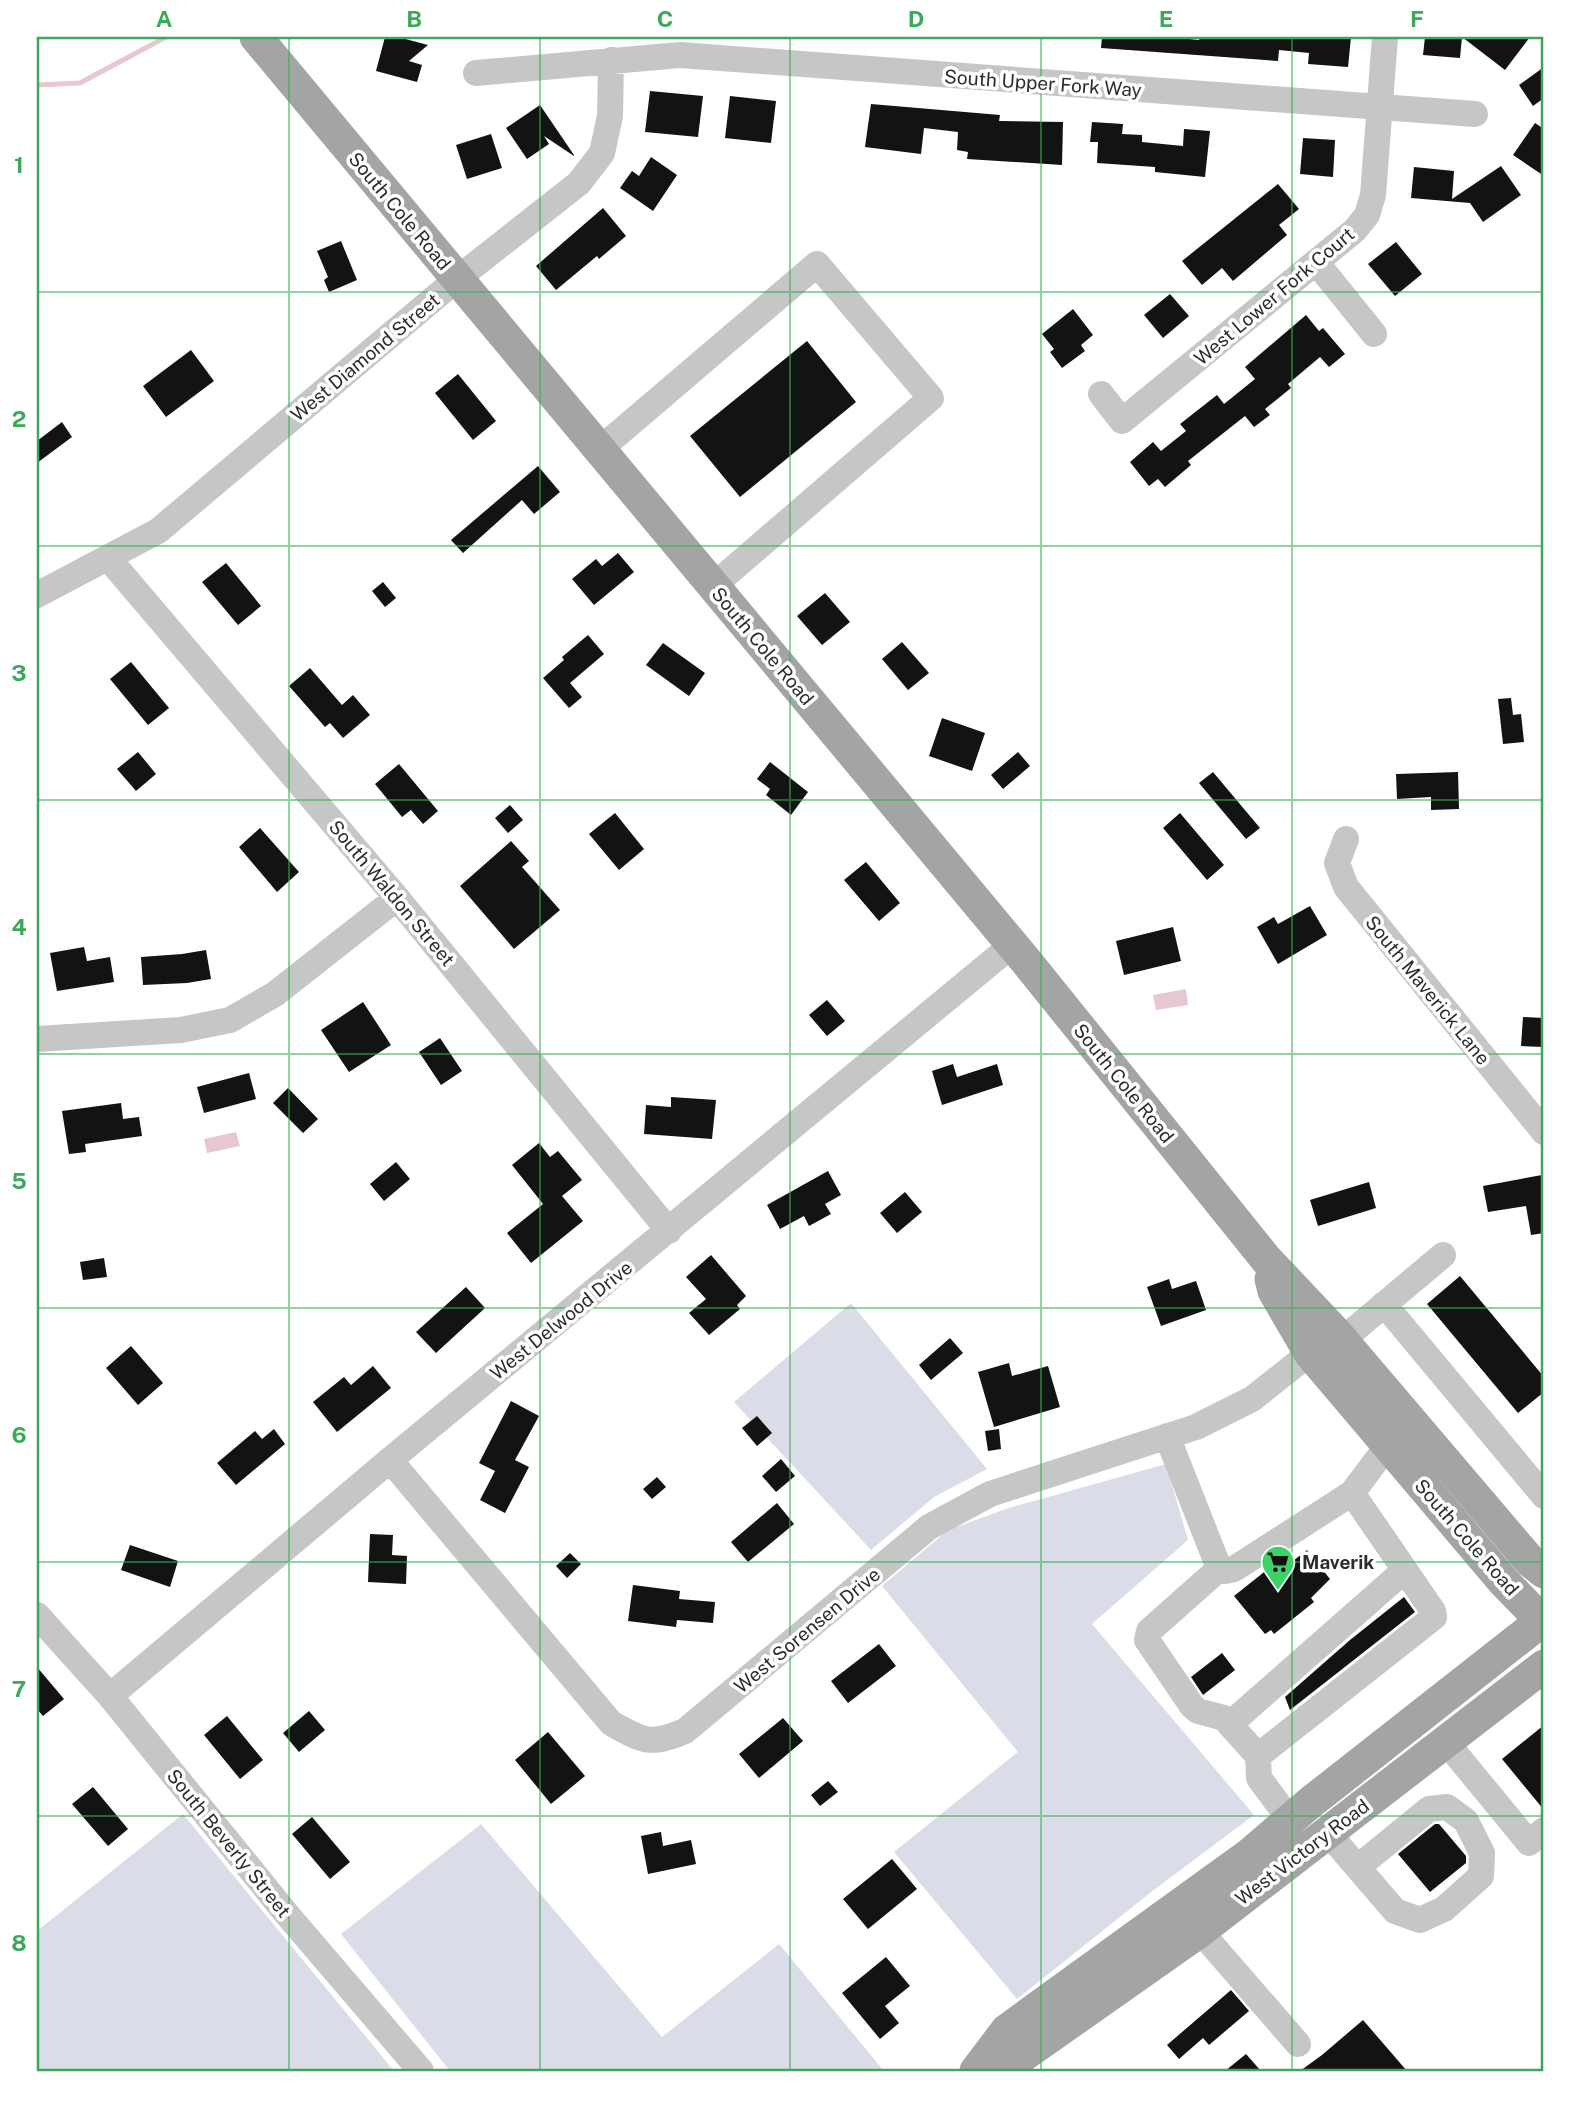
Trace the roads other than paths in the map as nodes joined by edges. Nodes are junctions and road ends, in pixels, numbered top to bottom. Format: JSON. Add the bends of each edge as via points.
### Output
{"nodes":[{"id":1,"x":256,"y":37,"type":"edge"},
{"id":2,"x":1385,"y":37,"type":"edge"},
{"id":3,"x":611,"y":60,"type":"junction"},
{"id":4,"x":476,"y":73,"type":"dead end"},
{"id":5,"x":1378,"y":108,"type":"junction"},
{"id":6,"x":1475,"y":114,"type":"dead end"},
{"id":7,"x":1316,"y":262,"type":"junction"},
{"id":8,"x":457,"y":279,"type":"junction"},
{"id":9,"x":1374,"y":334,"type":"dead end"},
{"id":10,"x":1101,"y":394,"type":"dead end"},
{"id":11,"x":600,"y":450,"type":"junction"},
{"id":12,"x":109,"y":559,"type":"junction"},
{"id":13,"x":713,"y":586,"type":"junction"},
{"id":14,"x":37,"y":595,"type":"edge"},
{"id":15,"x":1346,"y":839,"type":"dead end"},
{"id":16,"x":397,"y":898,"type":"junction"},
{"id":17,"x":1012,"y":945,"type":"junction"},
{"id":18,"x":37,"y":1039,"type":"edge"},
{"id":19,"x":1544,"y":1132,"type":"edge"},
{"id":20,"x":669,"y":1231,"type":"junction"},
{"id":21,"x":1443,"y":1255,"type":"dead end"},
{"id":22,"x":1266,"y":1259,"type":"junction"},
{"id":23,"x":1384,"y":1304,"type":"junction"},
{"id":24,"x":1342,"y":1340,"type":"junction"},
{"id":25,"x":1310,"y":1353,"type":"junction"},
{"id":26,"x":1374,"y":1380,"type":"junction"},
{"id":27,"x":1167,"y":1436,"type":"junction"},
{"id":28,"x":1388,"y":1445,"type":"junction"},
{"id":29,"x":390,"y":1460,"type":"junction"},
{"id":30,"x":1543,"y":1492,"type":"edge"},
{"id":31,"x":1352,"y":1493,"type":"junction"},
{"id":32,"x":1220,"y":1568,"type":"junction"},
{"id":33,"x":1405,"y":1570,"type":"junction"},
{"id":34,"x":1544,"y":1572,"type":"edge"},
{"id":35,"x":37,"y":1615,"type":"edge"},
{"id":36,"x":1544,"y":1621,"type":"edge"},
{"id":37,"x":1544,"y":1666,"type":"edge"},
{"id":38,"x":110,"y":1696,"type":"junction"},
{"id":39,"x":1230,"y":1724,"type":"junction"},
{"id":40,"x":1446,"y":1742,"type":"junction"},
{"id":41,"x":1258,"y":1756,"type":"junction"},
{"id":42,"x":1290,"y":1820,"type":"junction"},
{"id":43,"x":1544,"y":1830,"type":"edge"},
{"id":44,"x":1328,"y":1833,"type":"junction"},
{"id":45,"x":1358,"y":1867,"type":"junction"},
{"id":46,"x":1200,"y":1931,"type":"junction"},
{"id":47,"x":1124,"y":1948,"type":"junction"},
{"id":48,"x":1056,"y":2032,"type":"junction"},
{"id":49,"x":1297,"y":2044,"type":"dead end"},
{"id":50,"x":421,"y":2071,"type":"edge"},
{"id":51,"x":976,"y":2071,"type":"edge"},
{"id":52,"x":1002,"y":2071,"type":"edge"}],
"edges":[{"from":1,"to":8,"type":"main road","name":"South Cole Road"},
{"from":2,"to":5,"type":"street","name":"West Lower Fork Court"},
{"from":3,"to":4,"type":"street","name":"South Upper Fork Way"},
{"from":3,"to":5,"type":"street","name":"South Upper Fork Way","via":[[680,55]]},
{"from":3,"to":8,"type":"street","name":"West Diamond Street","via":[[610,116],[602,153],[579,183]]},
{"from":5,"to":6,"type":"street","name":"South Upper Fork Way"},
{"from":5,"to":7,"type":"street","name":"West Lower Fork Court","via":[[1373,195],[1367,215],[1356,230]]},
{"from":7,"to":9,"type":"street"},
{"from":7,"to":10,"type":"street","name":"West Lower Fork Court","via":[[1122,421]]},
{"from":8,"to":11,"type":"main road","name":"South Cole Road"},
{"from":8,"to":12,"type":"street","name":"West Diamond Street","via":[[158,531]]},
{"from":11,"to":13,"type":"main road","name":"South Cole Road"},
{"from":11,"to":13,"type":"street","via":[[817,264],[931,398]]},
{"from":12,"to":14,"type":"street","name":"West Diamond Street"},
{"from":12,"to":16,"type":"street","name":"South Waldon Street"},
{"from":13,"to":17,"type":"main road","name":"South Cole Road"},
{"from":15,"to":19,"type":"street","name":"South Maverick Lane","via":[[1337,863],[1346,887]]},
{"from":16,"to":18,"type":"street","via":[[275,994],[230,1020],[181,1030]]},
{"from":16,"to":20,"type":"street","name":"South Waldon Street"},
{"from":17,"to":20,"type":"street","name":"West Delwood Drive"},
{"from":17,"to":22,"type":"main road","name":"South Cole Road"},
{"from":20,"to":29,"type":"street","name":"West Delwood Drive"},
{"from":21,"to":23,"type":"street"},
{"from":22,"to":24,"type":"main road","name":"South Cole Road"},
{"from":22,"to":25,"type":"main road","name":"South Cole Road","via":[[1274,1291]]},
{"from":23,"to":24,"type":"street"},
{"from":23,"to":30,"type":"street"},
{"from":24,"to":26,"type":"main road","name":"South Cole Road"},
{"from":25,"to":26,"type":"main road","name":"South Cole Road","via":[[1341,1357]]},
{"from":25,"to":27,"type":"street","name":"West Sorensen Drive","via":[[1252,1399]]},
{"from":25,"to":28,"type":"main road","name":"South Cole Road"},
{"from":26,"to":34,"type":"main road","name":"South Cole Road"},
{"from":27,"to":29,"type":"street","name":"West Sorensen Drive","via":[[990,1494],[929,1527],[685,1731],[664,1740],[639,1740],[611,1723]]},
{"from":27,"to":32,"type":"street"},
{"from":28,"to":31,"type":"street"},
{"from":28,"to":36,"type":"main road","name":"South Cole Road","via":[[1504,1582]]},
{"from":29,"to":38,"type":"street","name":"West Delwood Drive"},
{"from":31,"to":32,"type":"street","via":[[1234,1569]]},
{"from":31,"to":33,"type":"street"},
{"from":32,"to":39,"type":"street","via":[[1149,1631],[1147,1640],[1192,1706]]},
{"from":33,"to":39,"type":"street"},
{"from":33,"to":41,"type":"street","via":[[1434,1617]]},
{"from":35,"to":38,"type":"street","name":"South Beverly Street"},
{"from":36,"to":42,"type":"main road","name":"West Victory Road"},
{"from":37,"to":40,"type":"main road","name":"West Victory Road"},
{"from":38,"to":50,"type":"street","name":"South Beverly Street"},
{"from":39,"to":41,"type":"street"},
{"from":40,"to":43,"type":"street","via":[[1529,1843]]},
{"from":40,"to":44,"type":"main road","name":"West Victory Road"},
{"from":41,"to":42,"type":"street","via":[[1259,1779]]},
{"from":42,"to":47,"type":"main road","name":"West Victory Road"},
{"from":44,"to":45,"type":"street"},
{"from":44,"to":46,"type":"main road","name":"West Victory Road"},
{"from":45,"to":45,"type":"street","via":[[1395,1911],[1420,1920],[1444,1909],[1482,1876],[1482,1853],[1466,1821],[1447,1807],[1429,1809]]},
{"from":46,"to":48,"type":"main road","name":"West Victory Road"},
{"from":46,"to":49,"type":"street"},
{"from":47,"to":48,"type":"main road","name":"West Victory Road","via":[[1054,2015]]},
{"from":47,"to":51,"type":"main road","name":"West Victory Road","via":[[1007,2030]]},
{"from":48,"to":52,"type":"main road","name":"West Victory Road"}]}
